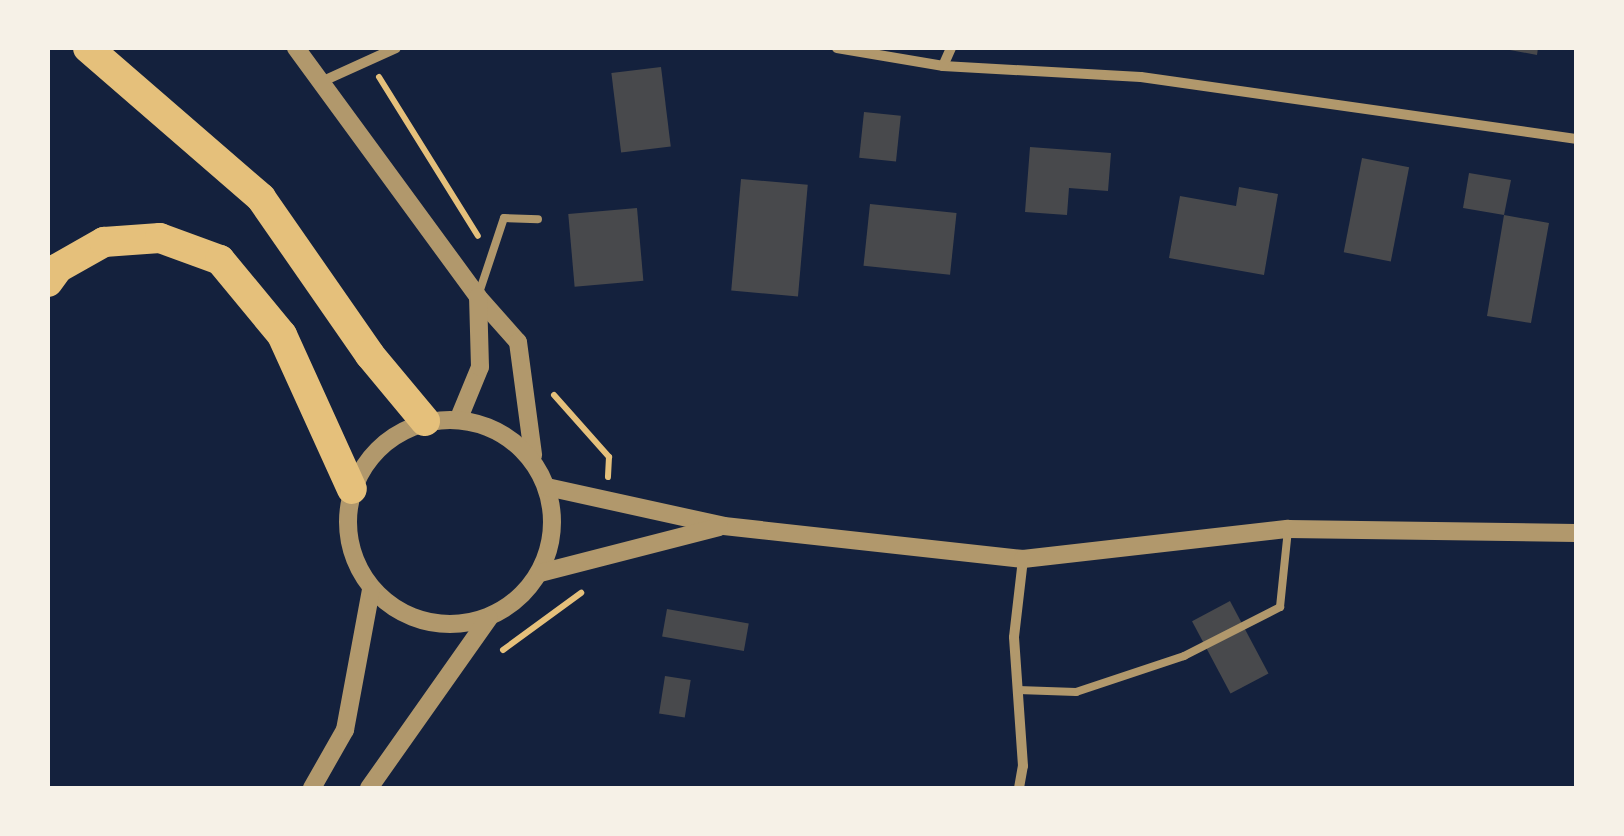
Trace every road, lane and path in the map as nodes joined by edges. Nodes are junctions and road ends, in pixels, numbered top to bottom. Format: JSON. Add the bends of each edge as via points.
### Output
{"nodes":[{"id":1,"x":88,"y":48,"type":"edge"},
{"id":2,"x":296,"y":48,"type":"edge"},
{"id":3,"x":396,"y":48,"type":"edge"},
{"id":4,"x":837,"y":48,"type":"edge"},
{"id":5,"x":951,"y":48,"type":"edge"},
{"id":6,"x":943,"y":66,"type":"junction"},
{"id":7,"x":321,"y":82,"type":"junction"},
{"id":8,"x":1576,"y":138,"type":"edge"},
{"id":9,"x":538,"y":219,"type":"dead end"},
{"id":10,"x":48,"y":282,"type":"edge"},
{"id":11,"x":478,"y":297,"type":"junction"},
{"id":12,"x":458,"y":418,"type":"junction"},
{"id":13,"x":426,"y":421,"type":"junction"},
{"id":14,"x":533,"y":455,"type":"junction"},
{"id":15,"x":547,"y":487,"type":"junction"},
{"id":16,"x":352,"y":488,"type":"junction"},
{"id":17,"x":724,"y":526,"type":"junction"},
{"id":18,"x":1288,"y":529,"type":"junction"},
{"id":19,"x":1576,"y":534,"type":"edge"},
{"id":20,"x":613,"y":550,"type":"junction"},
{"id":21,"x":1023,"y":558,"type":"junction"},
{"id":22,"x":540,"y":573,"type":"junction"},
{"id":23,"x":372,"y":590,"type":"junction"},
{"id":24,"x":489,"y":618,"type":"junction"},
{"id":25,"x":492,"y":664,"type":"dead end"},
{"id":26,"x":1018,"y":690,"type":"junction"},
{"id":27,"x":312,"y":788,"type":"edge"},
{"id":28,"x":370,"y":788,"type":"edge"},
{"id":29,"x":1019,"y":788,"type":"edge"}],
"edges":[{"from":1,"to":13,"type":"highway","via":[[261,198],[370,355]]},
{"from":2,"to":7,"type":"street"},
{"from":3,"to":7,"type":"street"},
{"from":4,"to":6,"type":"street"},
{"from":5,"to":6,"type":"street"},
{"from":6,"to":8,"type":"street","via":[[1140,77]]},
{"from":7,"to":11,"type":"street"},
{"from":9,"to":11,"type":"lane","via":[[504,218]]},
{"from":10,"to":16,"type":"highway","via":[[58,268],[104,242],[160,238],[220,260],[282,335]]},
{"from":11,"to":12,"type":"street","via":[[480,367]]},
{"from":11,"to":14,"type":"street","via":[[518,342]]},
{"from":12,"to":13,"type":"street"},
{"from":12,"to":14,"type":"street","via":[[492,428]]},
{"from":13,"to":16,"type":"street","via":[[380,445]]},
{"from":14,"to":15,"type":"street"},
{"from":15,"to":17,"type":"street"},
{"from":15,"to":22,"type":"street","via":[[552,540]]},
{"from":16,"to":23,"type":"street","via":[[347,524],[353,559]]},
{"from":17,"to":20,"type":"street"},
{"from":17,"to":21,"type":"street"},
{"from":18,"to":19,"type":"street"},
{"from":18,"to":21,"type":"street"},
{"from":18,"to":26,"type":"lane","via":[[1280,606],[1184,656],[1076,692]]},
{"from":20,"to":22,"type":"street"},
{"from":20,"to":25,"type":"path","via":[[616,574],[543,615]]},
{"from":21,"to":26,"type":"street","via":[[1014,637]]},
{"from":22,"to":24,"type":"street","via":[[518,600]]},
{"from":23,"to":24,"type":"street","via":[[405,616],[433,622]]},
{"from":23,"to":27,"type":"street","via":[[346,730]]},
{"from":24,"to":28,"type":"street"},
{"from":26,"to":29,"type":"street"}]}
